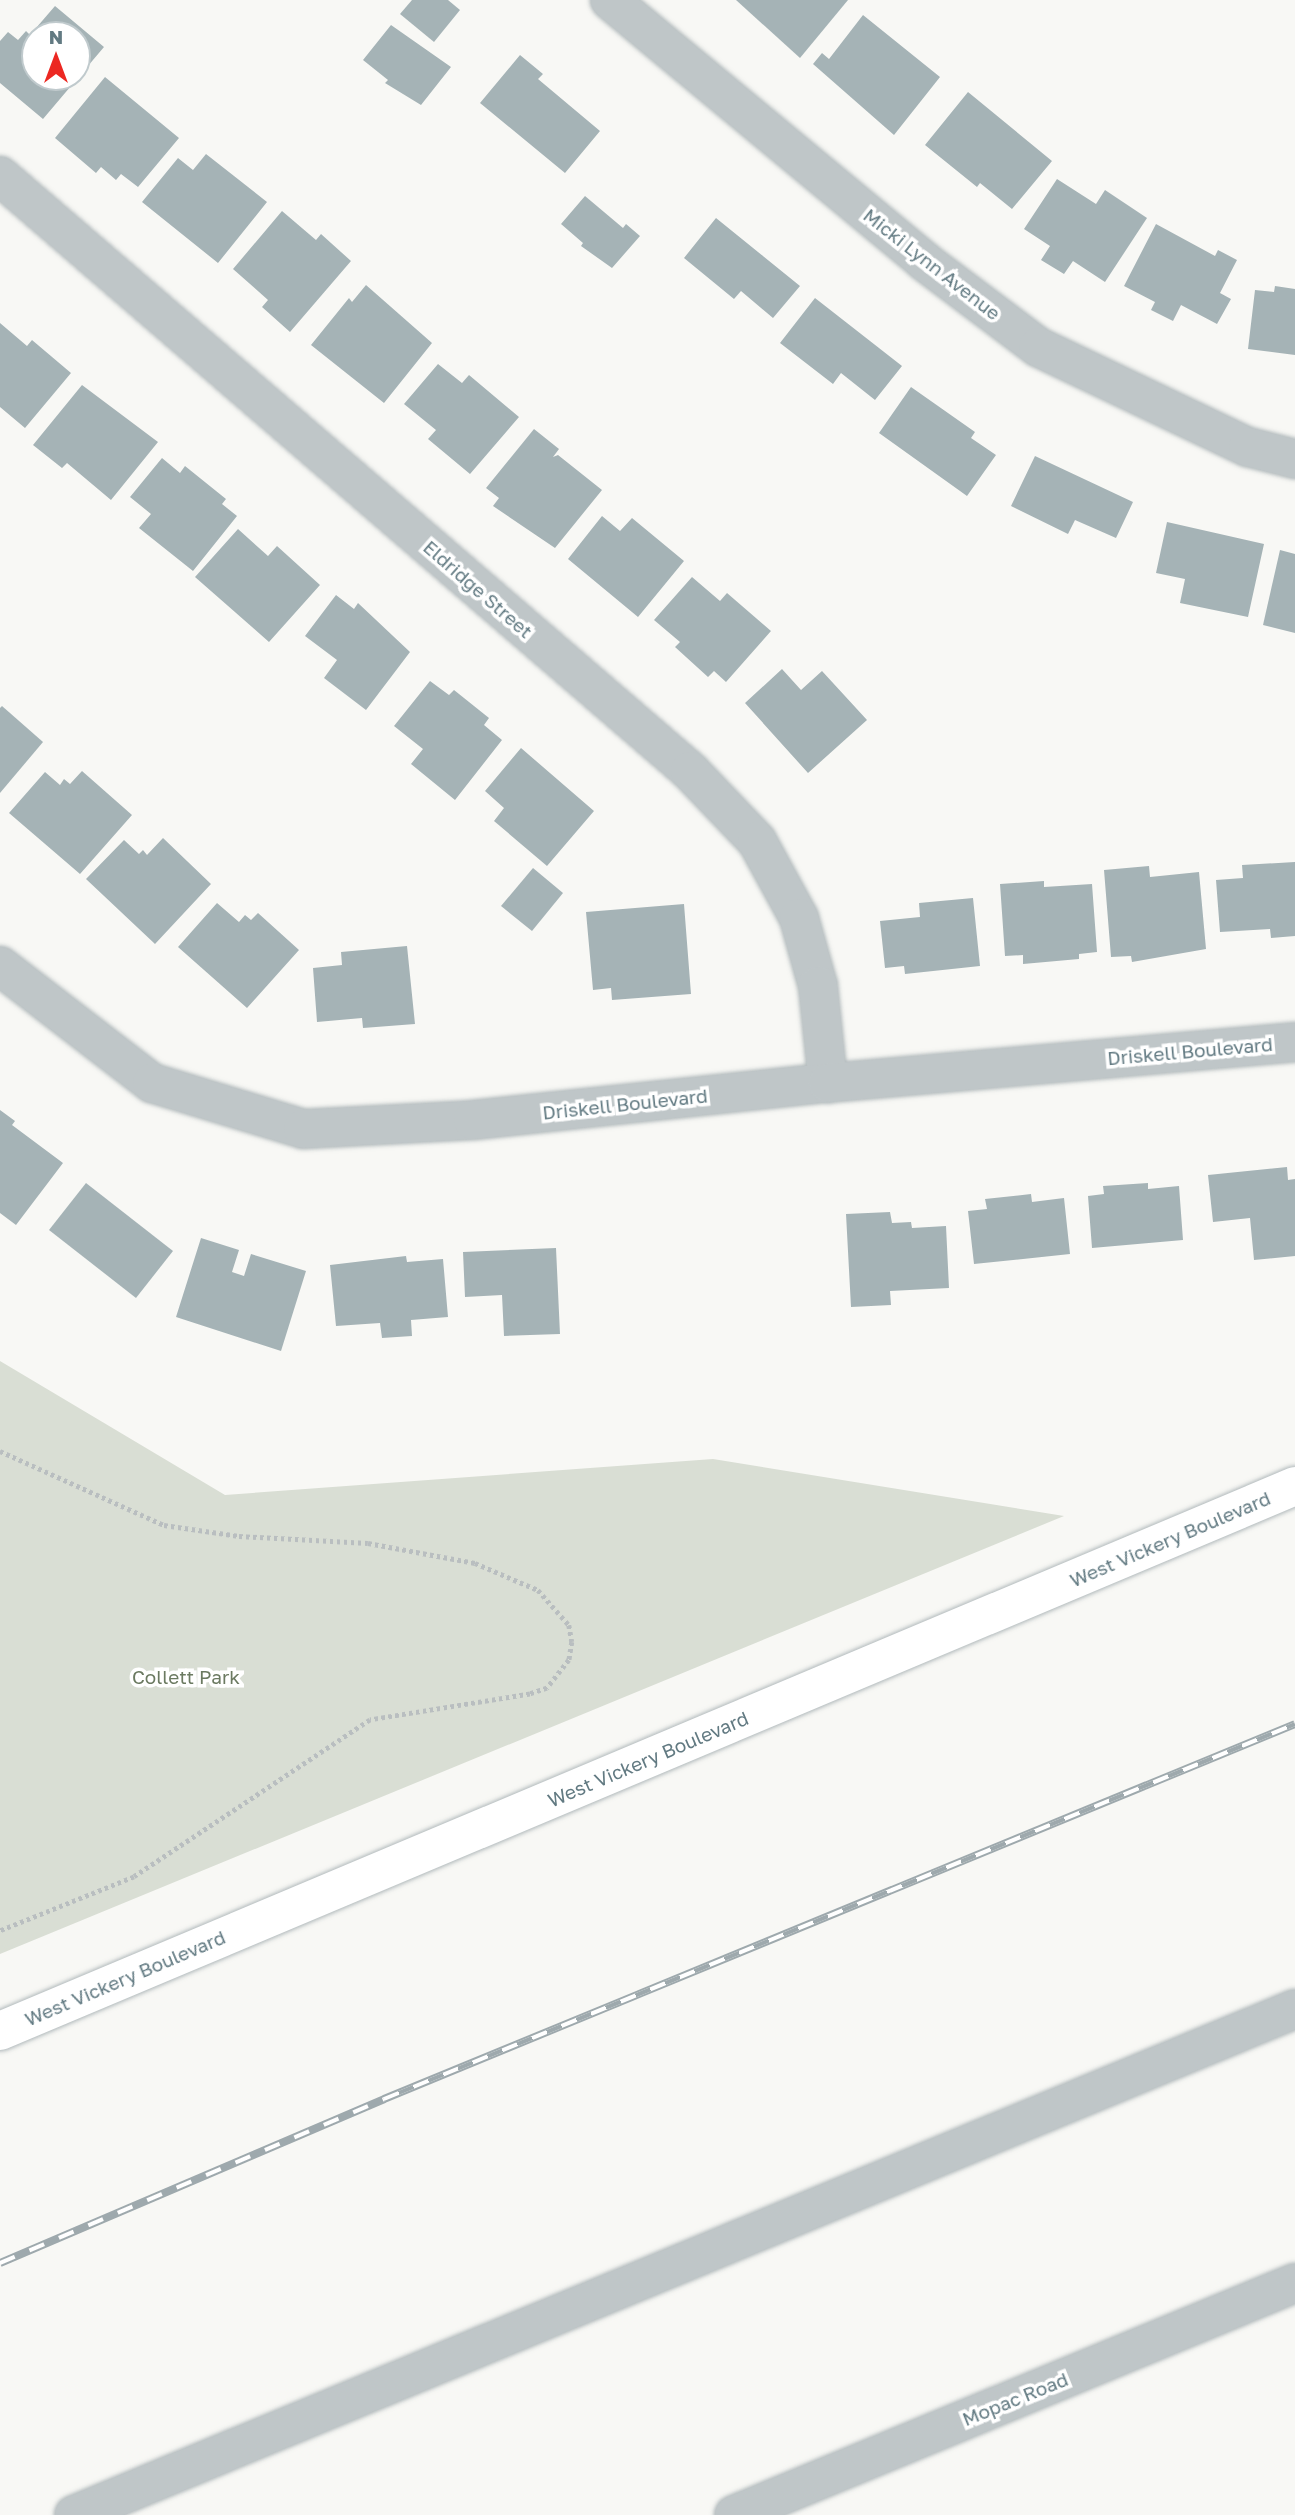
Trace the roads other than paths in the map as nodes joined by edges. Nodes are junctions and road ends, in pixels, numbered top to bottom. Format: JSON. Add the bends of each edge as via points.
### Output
{"nodes":[{"id":1,"x":610,"y":0,"type":"edge"},
{"id":2,"x":0,"y":176,"type":"edge"},
{"id":3,"x":1295,"y":459,"type":"edge"},
{"id":4,"x":0,"y":966,"type":"edge"},
{"id":5,"x":1295,"y":1042,"type":"edge"},
{"id":6,"x":828,"y":1083,"type":"junction"},
{"id":7,"x":1295,"y":1486,"type":"edge"},
{"id":8,"x":1295,"y":2009,"type":"edge"},
{"id":9,"x":0,"y":2031,"type":"edge"},
{"id":10,"x":1295,"y":2283,"type":"edge"},
{"id":11,"x":74,"y":2515,"type":"edge"},
{"id":12,"x":734,"y":2515,"type":"edge"}],
"edges":[{"from":1,"to":3,"type":"street","name":"Micki Lynn Avenue","via":[[924,261],[1038,347],[1248,447]]},
{"from":2,"to":6,"type":"street","name":"Eldridge Street","via":[[690,771],[757,841],[799,918],[818,986]]},
{"from":4,"to":6,"type":"street","name":"Driskell Boulevard","via":[[152,1083],[303,1129],[473,1120]]},
{"from":5,"to":6,"type":"street","name":"Driskell Boulevard"},
{"from":7,"to":9,"type":"main road","name":"West Vickery Boulevard"},
{"from":8,"to":11,"type":"street"},
{"from":10,"to":12,"type":"street","name":"Mopac Road"}]}
